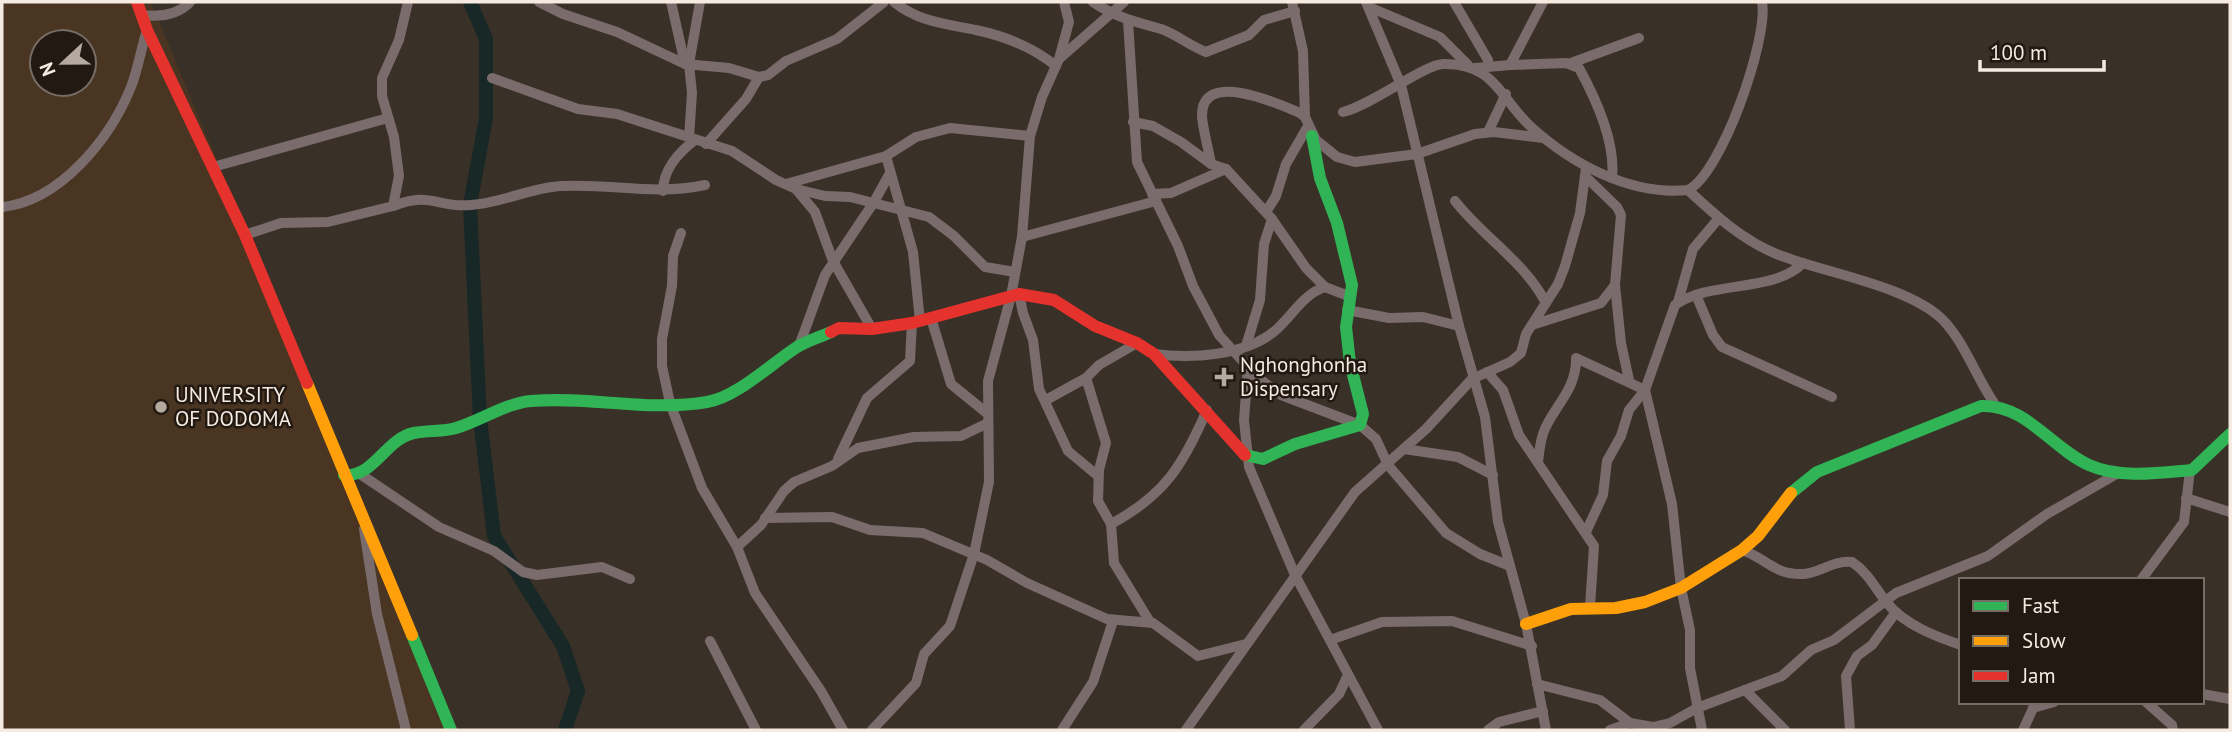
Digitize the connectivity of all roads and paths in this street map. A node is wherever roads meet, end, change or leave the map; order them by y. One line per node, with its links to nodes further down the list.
1 (137, 2): 18 (street)
2 (190, 2): 18 (street)
3 (408, 2): 33 (street)
4 (539, 2): 23 (street)
5 (671, 2): 23 (street)
6 (700, 2): 23 (street)
7 (884, 2): 28 (street)
8 (894, 2): 22 (street)
9 (1064, 2): 22 (street)
10 (1093, 2): 17 (street)
11 (1124, 2): 17 (street)
12 (1454, 2): 27 (street)
13 (1543, 2): 25 (street)
14 (1762, 2): 51 (street)
15 (1367, 4): 26 (street); 30 (street)
16 (1293, 6): 19 (street); 35 (street)
17 (1111, 14): 19 (street); 22 (street)
18 (142, 15): 20 (street)
19 (1128, 21): 34 (street)
20 (147, 30): 44 (street); 57 (street)
21 (1639, 37): 24 (street)
22 (1057, 62): 37 (street)
23 (687, 64): 28 (street); 38 (street)
24 (1569, 64): 25 (street); 48 (street)
25 (1510, 65): 27 (street)
26 (1472, 67): 27 (street); 30 (street); 31 (street)
27 (1488, 67)
28 (759, 77): 40 (street)
29 (492, 78): 38 (street)
30 (1401, 85): 32 (street); 41 (street)
31 (1506, 94): 36 (street); 39 (street)
32 (1343, 112)
33 (388, 118): 44 (street); 56 (street)
34 (1133, 122): 43 (street); 53 (street)
35 (1308, 126): 41 (street); 43 (street); 59 (street); 72 (street)
36 (1488, 132): 39 (street); 41 (street)
37 (1030, 136): 42 (street); 63 (street)
38 (692, 139): 40 (street); 52 (street)
39 (1545, 139): 46 (street)
40 (706, 144): 50 (street)
41 (1417, 155): 76 (street)
42 (886, 156): 47 (street); 50 (street)
43 (1211, 164): 45 (street)
44 (213, 167): 62 (street)
45 (1226, 169): 53 (street); 59 (street)
46 (1586, 172): 48 (street); 67 (street); 73 (street)
47 (890, 173): 55 (street); 58 (street)
48 (1612, 178): 51 (street)
49 (705, 185): 52 (street)
50 (791, 187): 55 (street); 64 (street)
51 (1688, 190): 60 (street)
52 (663, 191): 56 (street)
53 (1154, 197): 63 (street); 81 (street)
54 (1455, 201): 73 (street)
55 (874, 202): 58 (street); 64 (street)
56 (393, 206): 62 (street)
57 (2, 207)
58 (899, 208): 66 (street); 74 (street)
59 (1269, 216): 68 (street); 79 (street)
60 (1719, 218): 65 (street); 71 (street)
61 (681, 233): 92 (street)
62 (245, 234): 106 (street)
63 (1022, 237): 66 (street)
64 (833, 261): 77 (street); 80 (street)
65 (1803, 263): 70 (street); 93 (street)
66 (1015, 272): 69 (street)
67 (1615, 285): 75 (street); 88 (street)
68 (1325, 287): 72 (street); 79 (street)
69 (1015, 295): 74 (street); 78 (street); 91 (street); 95 (street)
70 (1696, 295): 71 (street); 90 (street)
71 (1678, 302): 89 (street)
72 (1349, 303): 76 (street); 96 (street)
73 (1546, 303): 75 (street)
74 (921, 321): 77 (street); 95 (street); 100 (street)
75 (1532, 325): 85 (street)
76 (1459, 326): 87 (street)
77 (872, 329): 80 (street)
78 (1137, 343): 82 (street); 86 (street)
79 (1247, 344): 81 (street); 83 (street)
80 (799, 346): 92 (street)
81 (1231, 350): 82 (street); 83 (street)
82 (1154, 354): 94 (street)
83 (1239, 359): 84 (street)
84 (1248, 367): 96 (street); 99 (street)
85 (1487, 372): 87 (street); 101 (street)
86 (1086, 379): 91 (street); 108 (street)
87 (1472, 379): 98 (street); 107 (street)
88 (1629, 380): 89 (street); 101 (street)
89 (1645, 390): 114 (street); 122 (street)
90 (1832, 397)
91 (1046, 400): 108 (street)
92 (670, 403): 105 (street); 115 (street)
93 (1994, 403): 104 (street); 116 (street)
94 (1207, 410): 99 (street); 113 (street)
95 (988, 419): 100 (street); 117 (street)
96 (1360, 425): 99 (street); 102 (street)
97 (2230, 434): 103 (street)
98 (1404, 449): 102 (street); 107 (street)
99 (1245, 456): 119 (street)
100 (838, 459): 111 (street)
101 (1538, 462): 114 (street)
102 (1388, 465): 118 (street); 119 (street)
103 (2190, 470): 104 (street); 109 (street)
104 (2120, 472): 123 (street)
105 (360, 474): 106 (street); 121 (street)
106 (344, 475): 112 (street)
107 (1493, 475): 118 (street)
108 (1098, 476): 113 (street)
109 (2186, 498): 110 (street); 120 (street)
110 (2230, 512)
111 (765, 518): 115 (street); 117 (street)
112 (362, 519): 144 (street); 145 (street)
113 (1111, 524): 127 (street)
114 (1586, 532): 124 (street)
115 (737, 547): 147 (street)
116 (1742, 550): 122 (street); 123 (street)
117 (974, 554): 126 (street); 148 (street)
118 (1510, 566): 128 (street)
119 (1295, 575): 129 (street); 131 (street)
120 (2142, 578)
121 (630, 579)
122 (1681, 588): 124 (street); 141 (street)
123 (1886, 601): 125 (street); 136 (street)
124 (1590, 607): 128 (street)
125 (1896, 612): 132 (street); 158 (street)
126 (1113, 621): 127 (street); 149 (street)
127 (1150, 622): 131 (street)
128 (1527, 624): 133 (street)
129 (1330, 640): 133 (street); 134 (street)
130 (710, 641): 146 (street)
131 (1247, 644): 150 (street)
132 (1959, 644)
133 (1532, 646): 135 (street)
134 (1348, 675): 151 (street); 152 (street)
135 (1537, 684): 142 (street); 143 (street)
136 (1745, 690): 141 (street); 157 (street)
137 (2204, 694): 138 (street)
138 (2230, 699)
139 (2148, 704): 160 (street)
140 (2034, 705): 159 (street)
141 (1697, 708): 143 (street); 156 (street)
142 (1544, 711): 153 (street); 154 (street)
143 (1630, 723): 155 (street)
144 (406, 730)
145 (451, 730)
146 (756, 730)
147 (843, 730)
148 (873, 730)
149 (1062, 730)
150 (1186, 730)
151 (1304, 730)
152 (1378, 730)
153 (1488, 730)
154 (1546, 730)
155 (1610, 730)
156 (1702, 730)
157 (1785, 730)
158 (1850, 730)
159 (2023, 730)
160 (2173, 730)

